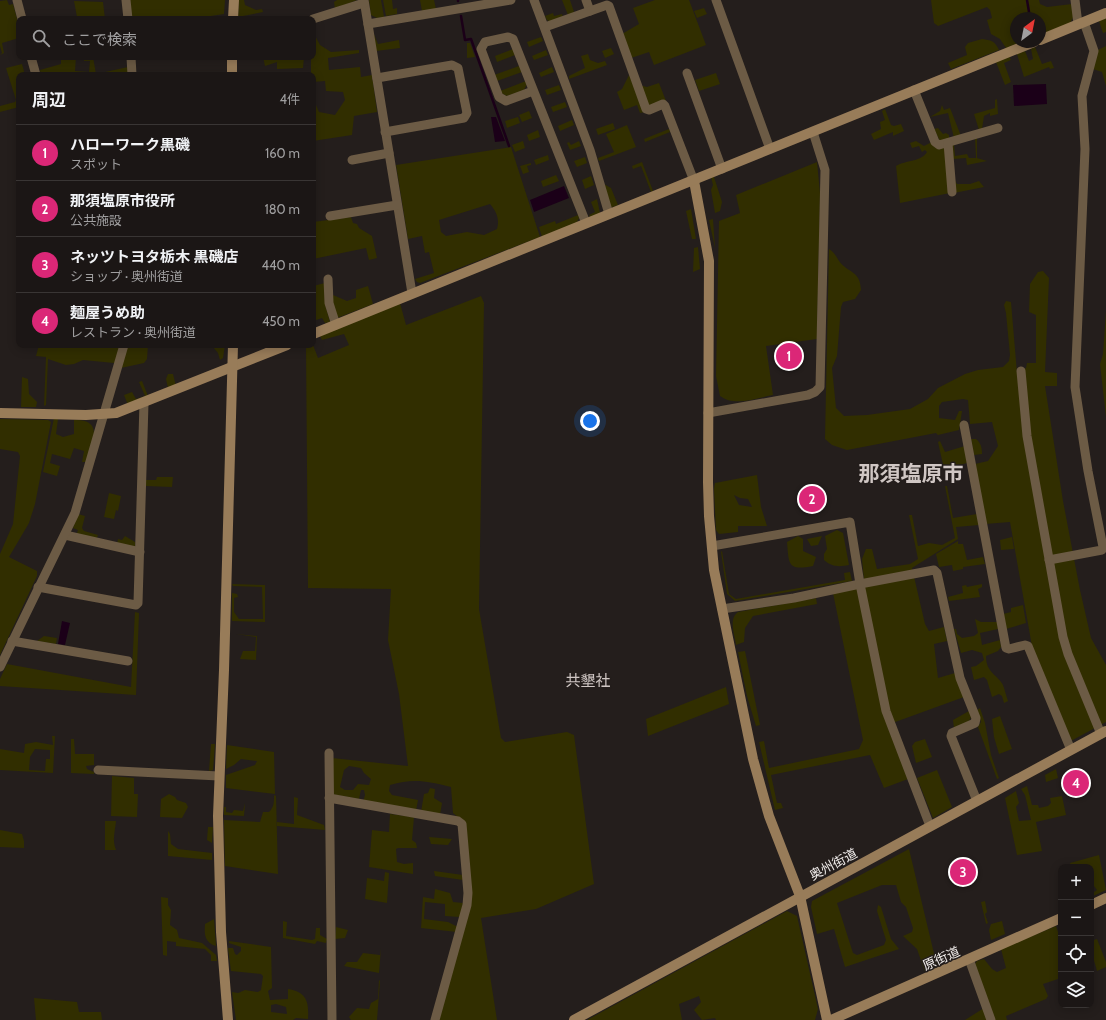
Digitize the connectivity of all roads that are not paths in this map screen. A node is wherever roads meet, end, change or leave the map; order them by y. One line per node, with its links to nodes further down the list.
1 (17, 0): 12 (street)
2 (126, 0): 13 (street)
3 (234, 0): 14 (street)
4 (511, 0): 17 (street)
5 (534, 0): 18 (street)
6 (586, 0): 10 (street)
7 (716, 0): 35 (street)
8 (1075, 0): 16 (street)
9 (364, 2): 15 (street); 17 (street)
10 (590, 11): 18 (street); 39 (street)
11 (1106, 13): 16 (street)
12 (21, 16)
13 (128, 16)
14 (233, 16)
15 (316, 18)
16 (1081, 23): 19 (street); 62 (street)
17 (368, 24): 28 (street)
18 (545, 27): 42 (street)
19 (1046, 38)
20 (1019, 48): 29 (street)
21 (32, 60): 24 (street)
22 (131, 60): 25 (street)
23 (232, 60): 26 (street)
24 (35, 72)
25 (132, 72)
26 (232, 72)
27 (687, 72): 38 (street)
28 (377, 78): 32 (street); 32 (street)
29 (914, 90): 33 (street); 34 (street)
30 (533, 91): 30 (street); 44 (street)
31 (998, 128): 34 (street)
32 (385, 132): 36 (street)
33 (813, 132): 35 (street); 56 (street)
34 (948, 143): 40 (street)
35 (770, 149): 38 (street)
36 (389, 153): 37 (street); 41 (street)
37 (352, 160)
38 (722, 169): 39 (street)
39 (694, 181): 42 (street); 56 (street)
40 (952, 192)
41 (397, 205): 43 (street); 46 (street)
42 (609, 214): 44 (street)
43 (330, 216)
44 (586, 223): 46 (street)
45 (328, 279): 47 (street)
46 (412, 294): 47 (street)
47 (336, 325): 48 (street)
48 (316, 333)
49 (123, 348): 57 (street)
50 (233, 348): 52 (street)
51 (281, 348): 52 (street)
52 (233, 368): 54 (street); 73 (street)
53 (1021, 371): 62 (street)
54 (144, 403): 57 (street); 61 (street)
55 (0, 412): 57 (street)
56 (708, 412): 60 (street)
57 (104, 415): 59 (street)
58 (964, 425): 70 (street)
59 (65, 535): 61 (street); 64 (street)
60 (712, 546): 63 (street); 65 (street)
61 (140, 552): 64 (street)
62 (1049, 560): 69 (street)
63 (860, 584): 65 (street); 75 (street); 76 (street)
64 (38, 587): 66 (street)
65 (722, 609): 77 (street)
66 (12, 641): 67 (street); 68 (street)
67 (128, 661)
68 (0, 667)
69 (1104, 732): 70 (street, 奥州街道)
70 (1071, 750): 75 (street, 奥州街道)
71 (329, 753): 74 (street)
72 (98, 770): 73 (street)
73 (219, 776): 82 (street)
74 (329, 798): 83 (street); 84 (street)
75 (977, 801): 76 (street, 奥州街道)
76 (930, 826): 77 (street, 奥州街道)
77 (800, 896): 85 (street, 奥州街道); 86 (street)
78 (1106, 898): 79 (street)
79 (1094, 904)
80 (1058, 919): 81 (street, 原街道)
81 (970, 959): 87 (street, 原街道); 88 (street)
82 (228, 1020)
83 (332, 1020)
84 (435, 1020)
85 (574, 1020)
86 (827, 1020)
87 (831, 1020)
88 (991, 1020)

